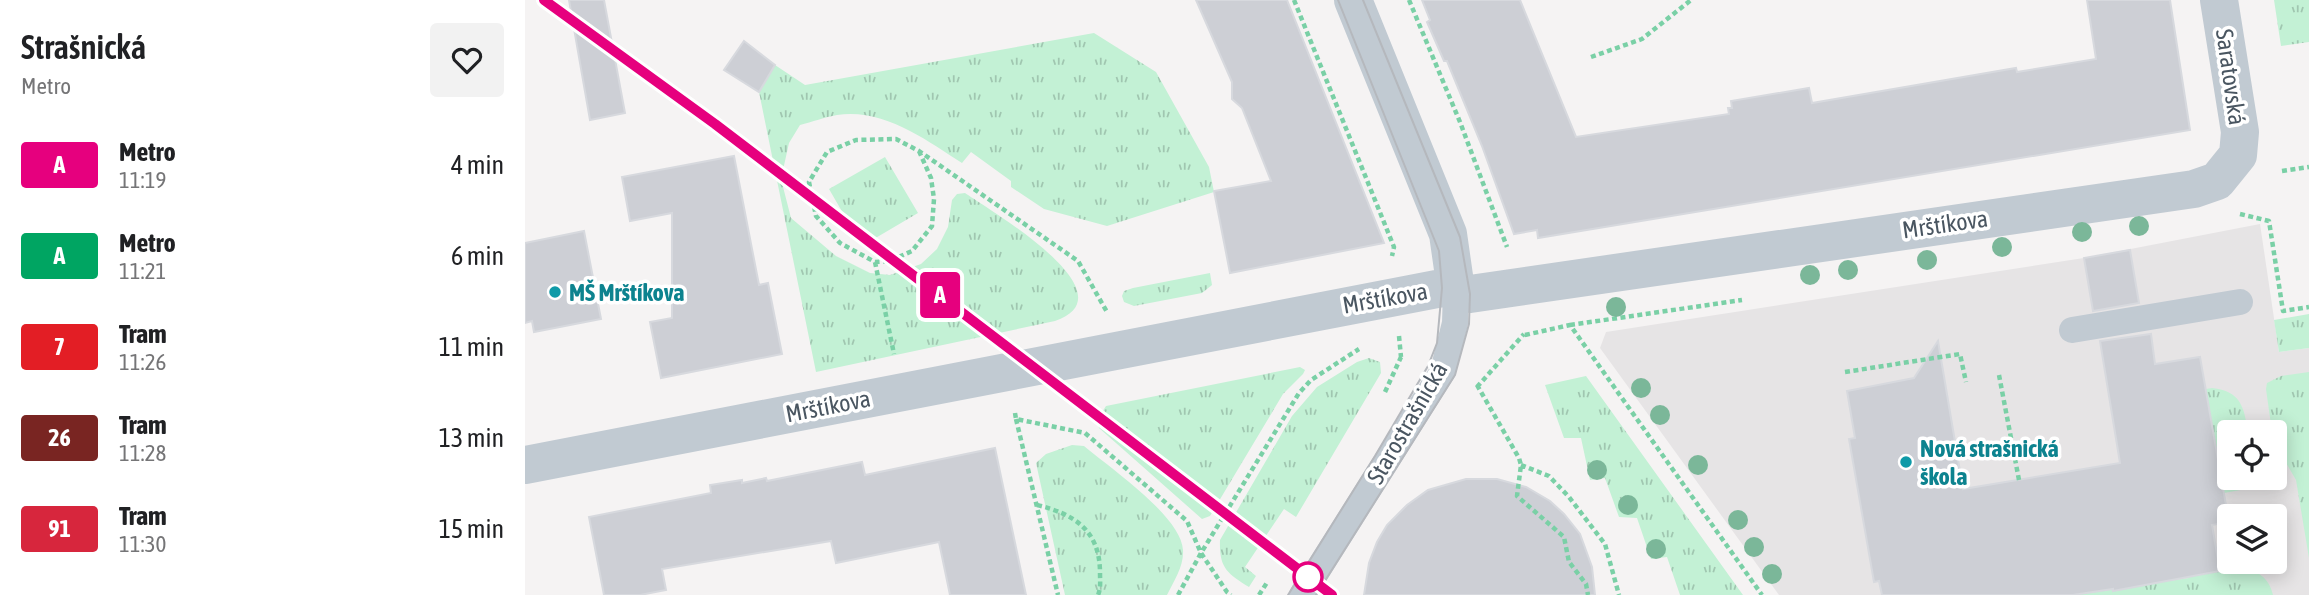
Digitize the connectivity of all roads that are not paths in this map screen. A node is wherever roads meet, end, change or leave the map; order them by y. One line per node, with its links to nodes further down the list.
1 (1353, 0): 4 (street, Starostrašnická)
2 (2219, 0): 3 (street, Saratovská)
3 (2238, 155): 4 (street, Mrštíkova)
4 (1456, 290): 7 (street, Mrštíkova); 8 (lane, Starostrašnická)
5 (2240, 302): 6 (lane)
6 (2072, 330)
7 (525, 465)
8 (1303, 595)

